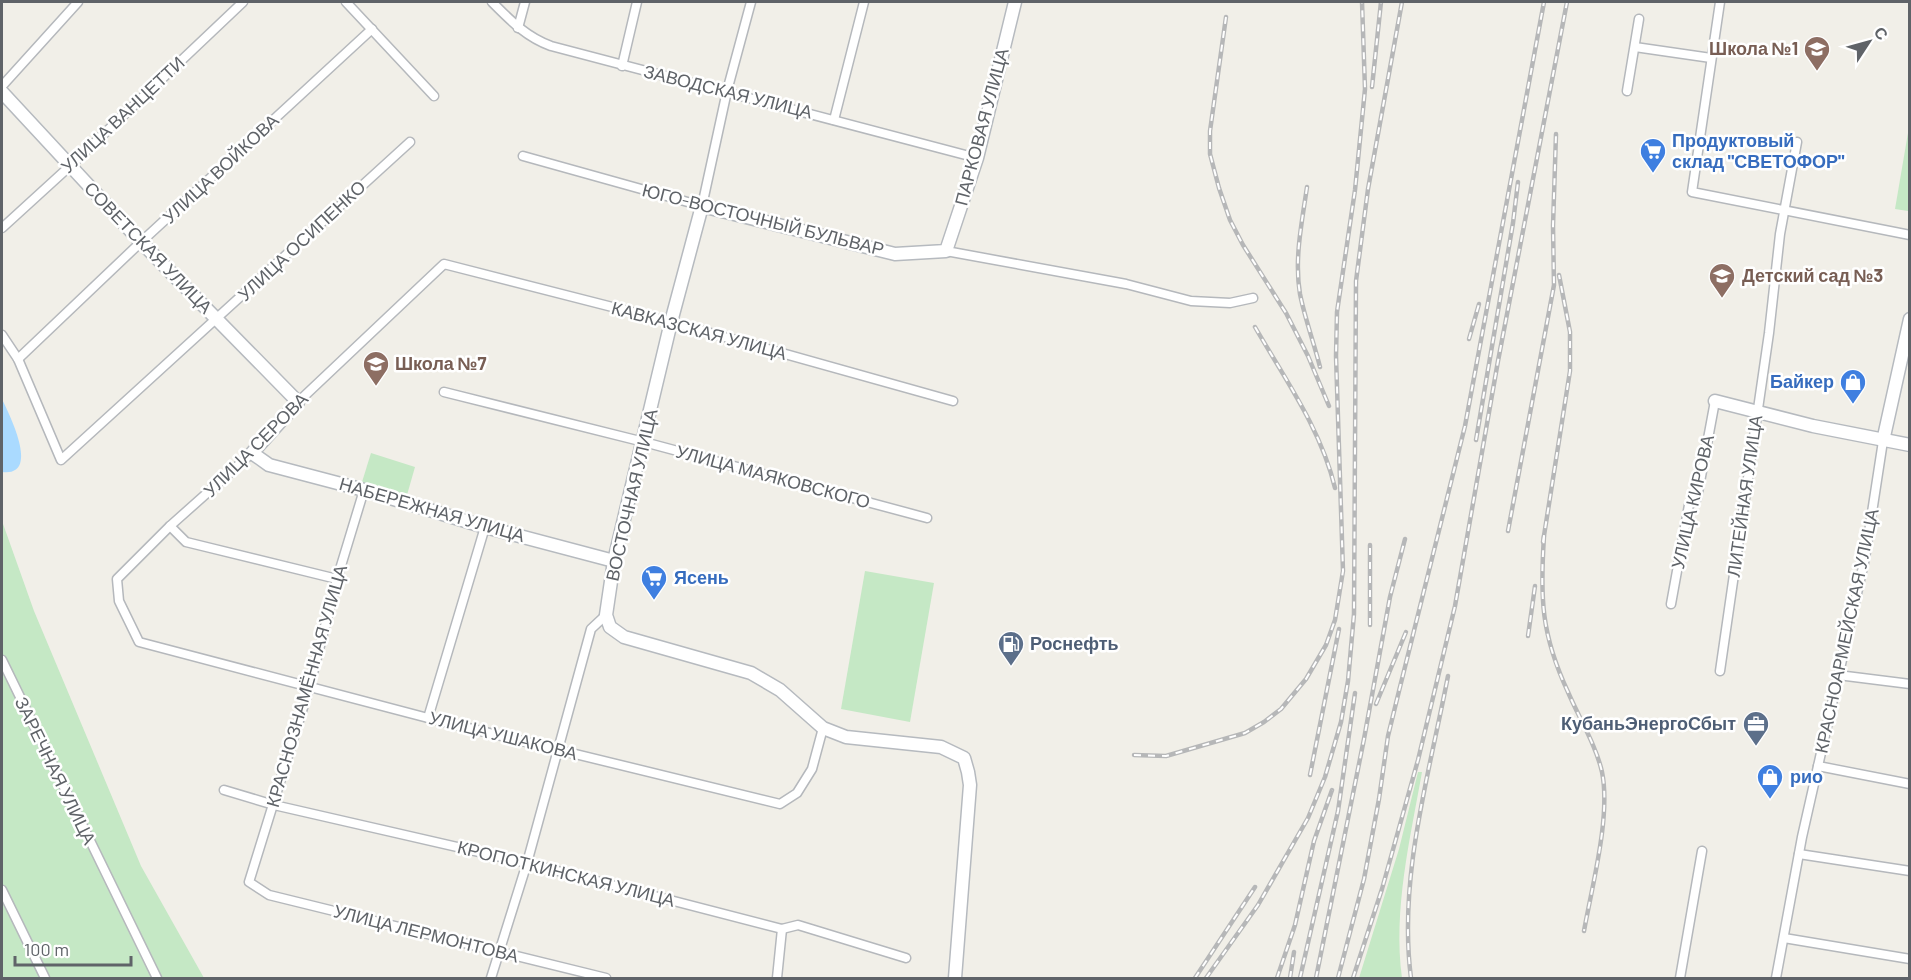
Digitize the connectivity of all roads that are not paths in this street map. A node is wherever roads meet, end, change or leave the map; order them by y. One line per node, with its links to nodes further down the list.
1 (78, 2): 17 (street)
2 (243, 2): 27 (street, УЛИЦА ВАНЦЕТТИ)
3 (346, 2): 13 (street)
4 (492, 2): 12 (street, ЗАВОДСКАЯ УЛИЦА)
5 (525, 2): 12 (street)
6 (638, 2): 16 (street)
7 (751, 2): 18 (street, ВОСТОЧНАЯ УЛИЦА)
8 (864, 2): 22 (street)
9 (1015, 2): 26 (main road, ПАРКОВАЯ УЛИЦА)
10 (1720, 2): 15 (street)
11 (1639, 19): 14 (street)
12 (518, 28): 16 (street, ЗАВОДСКАЯ УЛИЦА)
13 (372, 29): 21 (street); 32 (street, УЛИЦА ВОЙКОВА)
14 (1635, 47): 15 (street); 19 (street)
15 (1711, 58): 29 (street)
16 (622, 66): 18 (street, ЗАВОДСКАЯ УЛИЦА)
17 (2, 86)
18 (727, 91): 22 (street, ЗАВОДСКАЯ УЛИЦА); 28 (street, ВОСТОЧНАЯ УЛИЦА)
19 (1628, 91)
20 (2, 92): 27 (main road, СОВЕТСКАЯ УЛИЦА)
21 (434, 96)
22 (834, 120): 26 (street, ЗАВОДСКАЯ УЛИЦА)
23 (410, 142): 37 (street, УЛИЦА ОСИПЕНКО)
24 (1797, 142): 29 (street, ЛИТЕЙНАЯ УЛИЦА)
25 (523, 156): 28 (street, ЮГО-ВОСТОЧНЫЙ БУЛЬВАР)
26 (977, 158): 33 (main road, ПАРКОВАЯ УЛИЦА)
27 (70, 166): 30 (street, УЛИЦА ВАНЦЕТТИ); 32 (main road, СОВЕТСКАЯ УЛИЦА)
28 (702, 206): 33 (main road, ЮГО-ВОСТОЧНЫЙ БУЛЬВАР); 38 (main road, ВОСТОЧНАЯ УЛИЦА)
29 (1785, 208): 31 (street); 45 (street, ЛИТЕЙНАЯ УЛИЦА)
30 (2, 228)
31 (1910, 235)
32 (141, 242): 37 (main road, СОВЕТСКАЯ УЛИЦА); 40 (street, УЛИЦА ВОЙКОВА)
33 (946, 251): 35 (street, ЮГО-ВОСТОЧНЫЙ БУЛЬВАР)
34 (444, 264): 38 (street, КАВКАЗСКАЯ УЛИЦА); 44 (street, УЛИЦА СЕРОВА)
35 (1253, 298)
36 (1910, 319): 46 (main road, КРАСНОАРМЕЙСКАЯ УЛИЦА)
37 (217, 320): 40 (street, УЛИЦА ОСИПЕНКО); 44 (main road, СОВЕТСКАЯ УЛИЦА)
38 (671, 322): 42 (street, КАВКАЗСКАЯ УЛИЦА); 47 (main road, ВОСТОЧНАЯ УЛИЦА)
39 (2, 335): 40 (street)
40 (18, 358)
41 (444, 392): 47 (street, УЛИЦА МАЯКОВСКОГО)
42 (953, 401)
43 (1715, 401): 45 (main road); 56 (street, УЛИЦА КИРОВА)
44 (298, 402): 49 (main road, УЛИЦА СЕРОВА)
45 (1756, 412): 46 (main road); 60 (street, ЛИТЕЙНАЯ УЛИЦА)
46 (1883, 441): 48 (main road); 61 (street, КРАСНОАРМЕЙСКАЯ УЛИЦА)
47 (644, 442): 51 (street, УЛИЦА МАЯКОВСКОГО); 54 (main road, ВОСТОЧНАЯ УЛИЦА)
48 (1910, 445)
49 (252, 453): 50 (main road, НАБЕРЕЖНАЯ УЛИЦА); 52 (street, УЛИЦА СЕРОВА)
50 (364, 490): 53 (main road, НАБЕРЕЖНАЯ УЛИЦА); 55 (street, КРАСНОЗНАМЁННАЯ УЛИЦА)
51 (927, 518)
52 (171, 526): 55 (street); 58 (street, УЛИЦА СЕРОВА)
53 (485, 527): 54 (main road, НАБЕРЕЖНАЯ УЛИЦА); 64 (street)
54 (614, 561): 57 (main road, ВОСТОЧНАЯ УЛИЦА)
55 (336, 579): 63 (street, КРАСНОЗНАМЁННАЯ УЛИЦА)
56 (1671, 604)
57 (606, 615): 65 (main road); 66 (street, ВОСТОЧНАЯ УЛИЦА)
58 (139, 642): 63 (street, УЛИЦА УШАКОВА)
59 (2, 660): 83 (street, ЗАРЕЧНАЯ УЛИЦА)
60 (1720, 672)
61 (1838, 675): 62 (street); 67 (street, КРАСНОАРМЕЙСКАЯ УЛИЦА)
62 (1910, 684)
63 (310, 685): 64 (street, УЛИЦА УШАКОВА); 70 (street, КРАСНОЗНАМЁННАЯ УЛИЦА)
64 (428, 718): 66 (street, УЛИЦА УШАКОВА)
65 (823, 728): 66 (street, УЛИЦА УШАКОВА); 87 (main road)
66 (559, 750): 73 (street, ВОСТОЧНАЯ УЛИЦА)
67 (1818, 766): 68 (street); 72 (street, КРАСНОАРМЕЙСКАЯ УЛИЦА)
68 (1910, 784)
69 (224, 790): 70 (street, КРОПОТКИНСКАЯ УЛИЦА)
70 (274, 805): 73 (street, КРОПОТКИНСКАЯ УЛИЦА); 75 (street, КРАСНОЗНАМЁННАЯ УЛИЦА)
71 (1702, 851): 88 (street)
72 (1799, 854): 74 (street); 78 (street, КРАСНОАРМЕЙСКАЯ УЛИЦА)
73 (527, 863): 77 (street, КРОПОТКИНСКАЯ УЛИЦА); 79 (street, ВОСТОЧНАЯ УЛИЦА)
74 (1910, 871)
75 (249, 882): 79 (street, УЛИЦА ЛЕРМОНТОВА)
76 (2, 890): 82 (street)
77 (782, 929): 80 (street, КРОПОТКИНСКАЯ УЛИЦА); 86 (street)
78 (1784, 938): 81 (street); 89 (street, КРАСНОАРМЕЙСКАЯ УЛИЦА)
79 (500, 953): 84 (street, ВОСТОЧНАЯ УЛИЦА); 85 (street, УЛИЦА ЛЕРМОНТОВА)
80 (906, 958)
81 (1910, 959)
82 (45, 978)
83 (157, 978)
84 (491, 978)
85 (606, 978)
86 (777, 978)
87 (956, 978)
88 (1680, 978)
89 (1776, 978)

